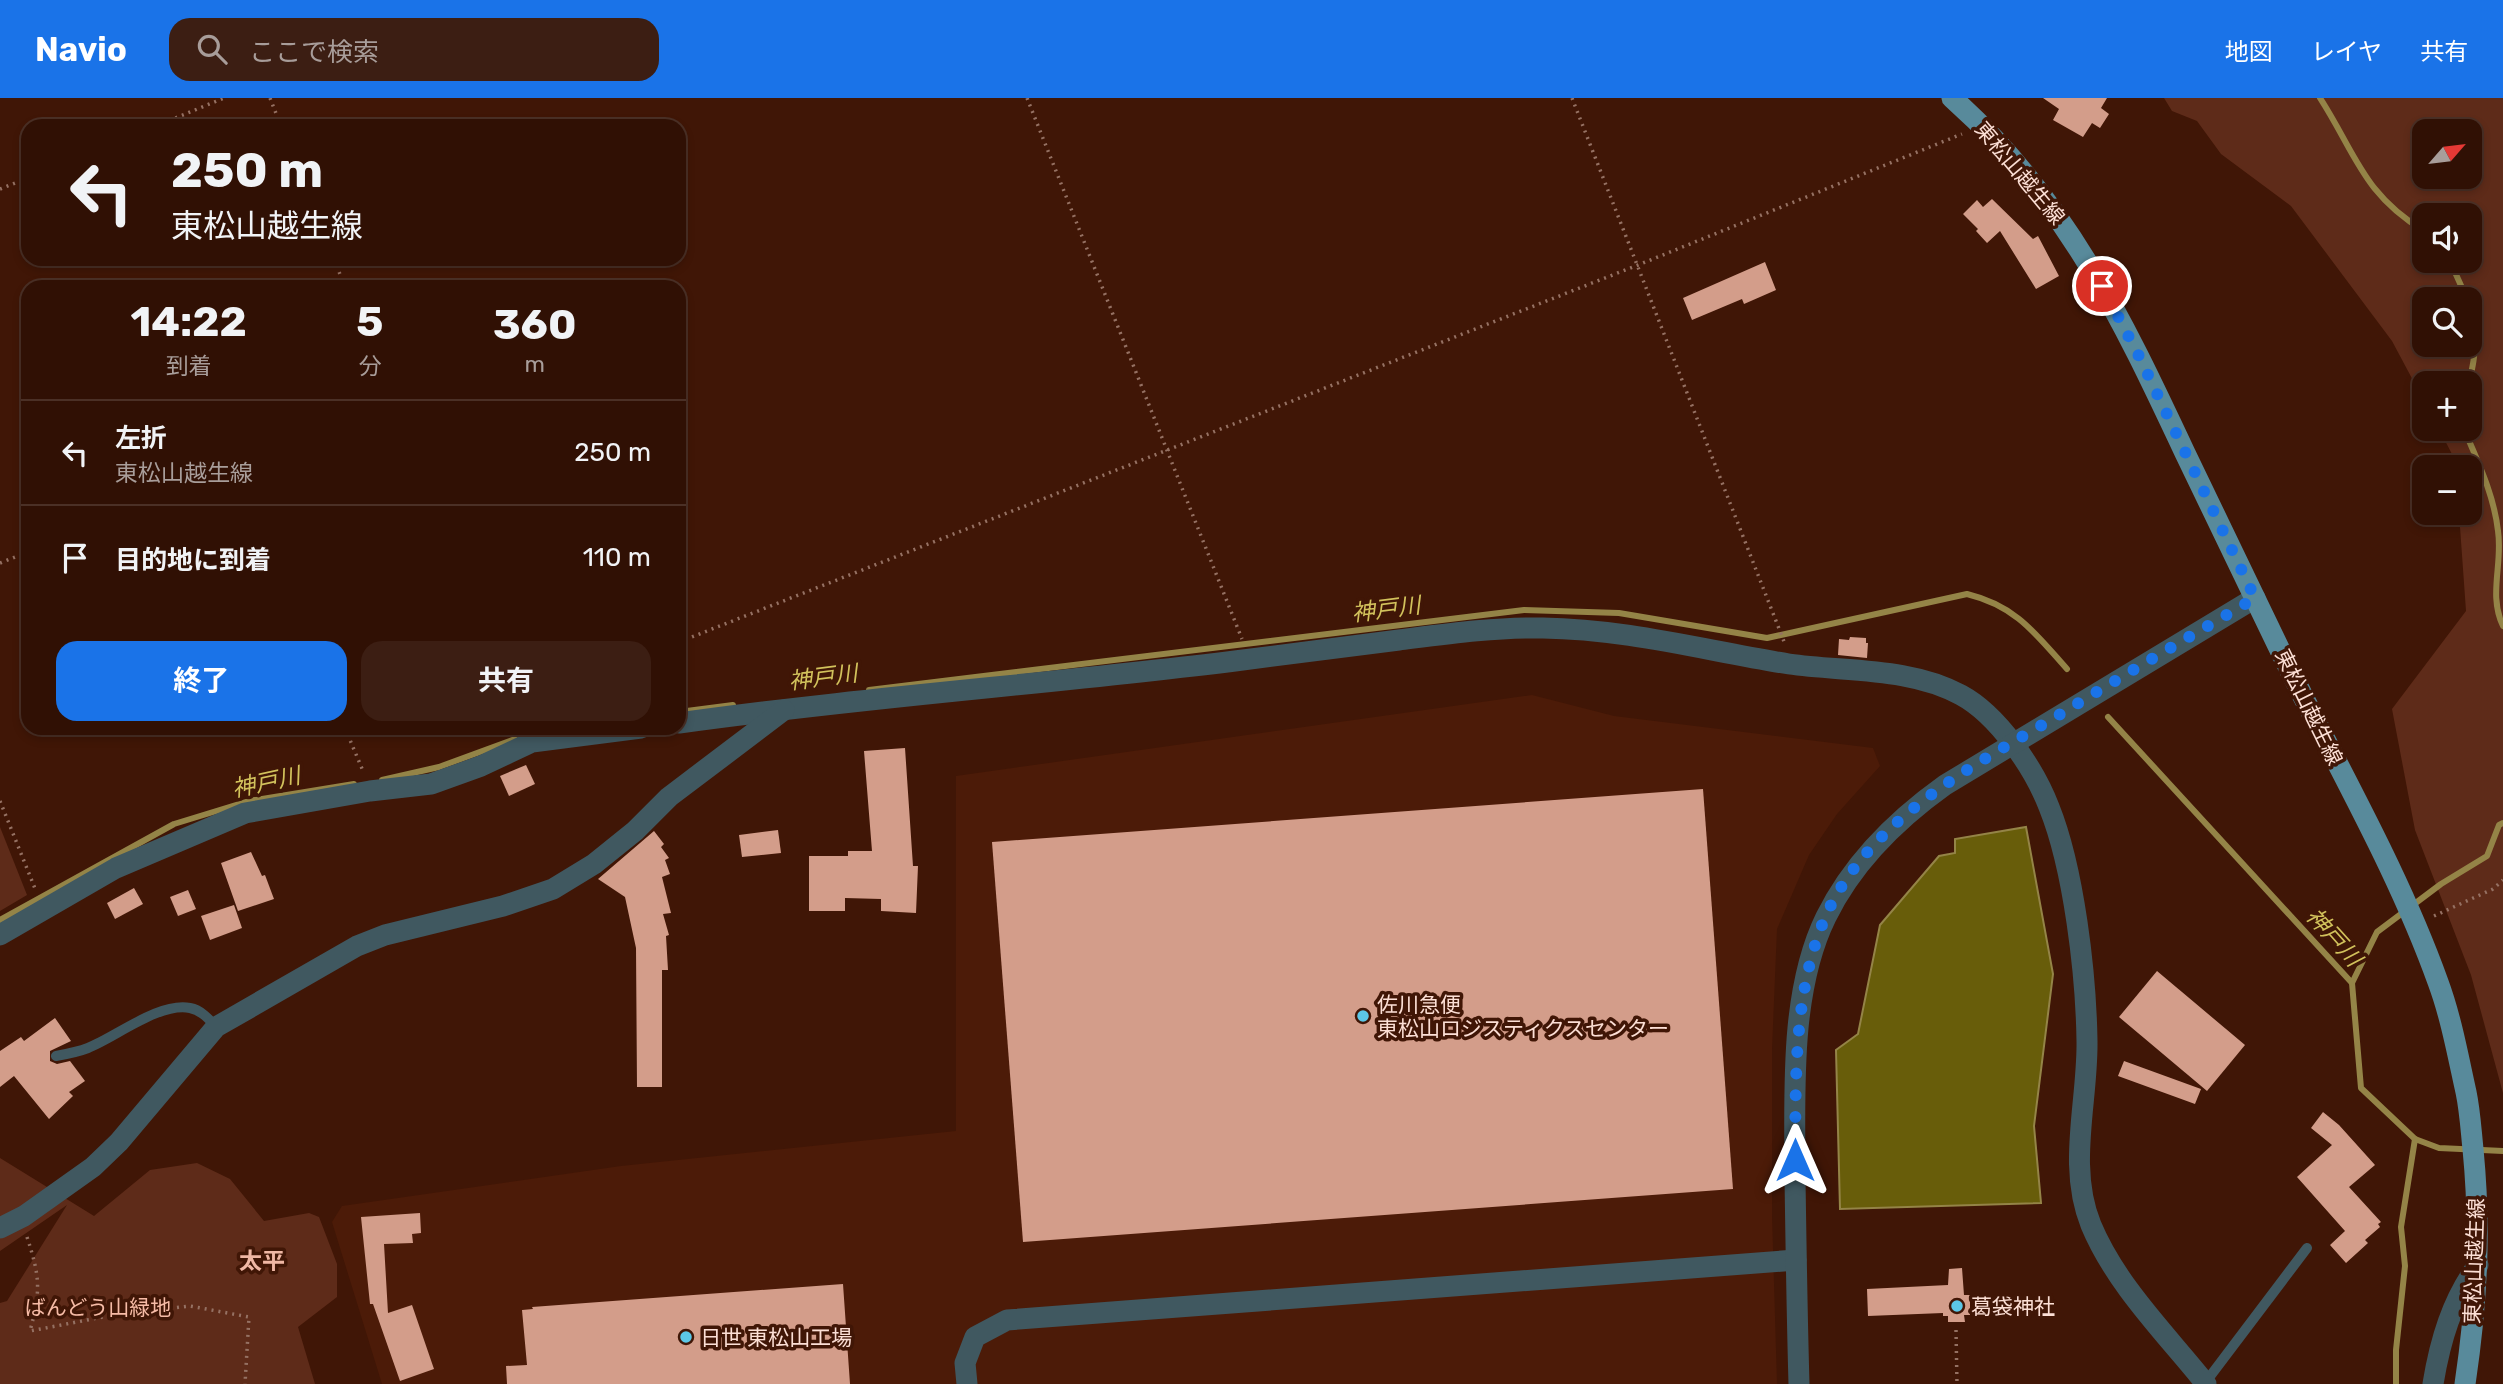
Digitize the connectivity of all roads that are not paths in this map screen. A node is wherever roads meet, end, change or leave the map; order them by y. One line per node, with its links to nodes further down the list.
1 (1952, 98): 2 (main road, 東松山越生線)
2 (2255, 598): 6 (street); 13 (main road, 東松山越生線)
3 (784, 710): 4 (street); 6 (street); 8 (street)
4 (686, 722)
5 (586, 735): 7 (street)
6 (2012, 743): 12 (street); 14 (street)
7 (0, 935)
8 (216, 1027): 9 (lane); 10 (street)
9 (56, 1056)
10 (0, 1228)
11 (2307, 1248): 14 (lane)
12 (1796, 1260): 15 (street); 16 (street)
13 (2478, 1265): 17 (street); 18 (main road, 東松山越生線)
14 (2205, 1383)
15 (967, 1384)
16 (1799, 1384)
17 (2433, 1384)
18 (2465, 1384)

